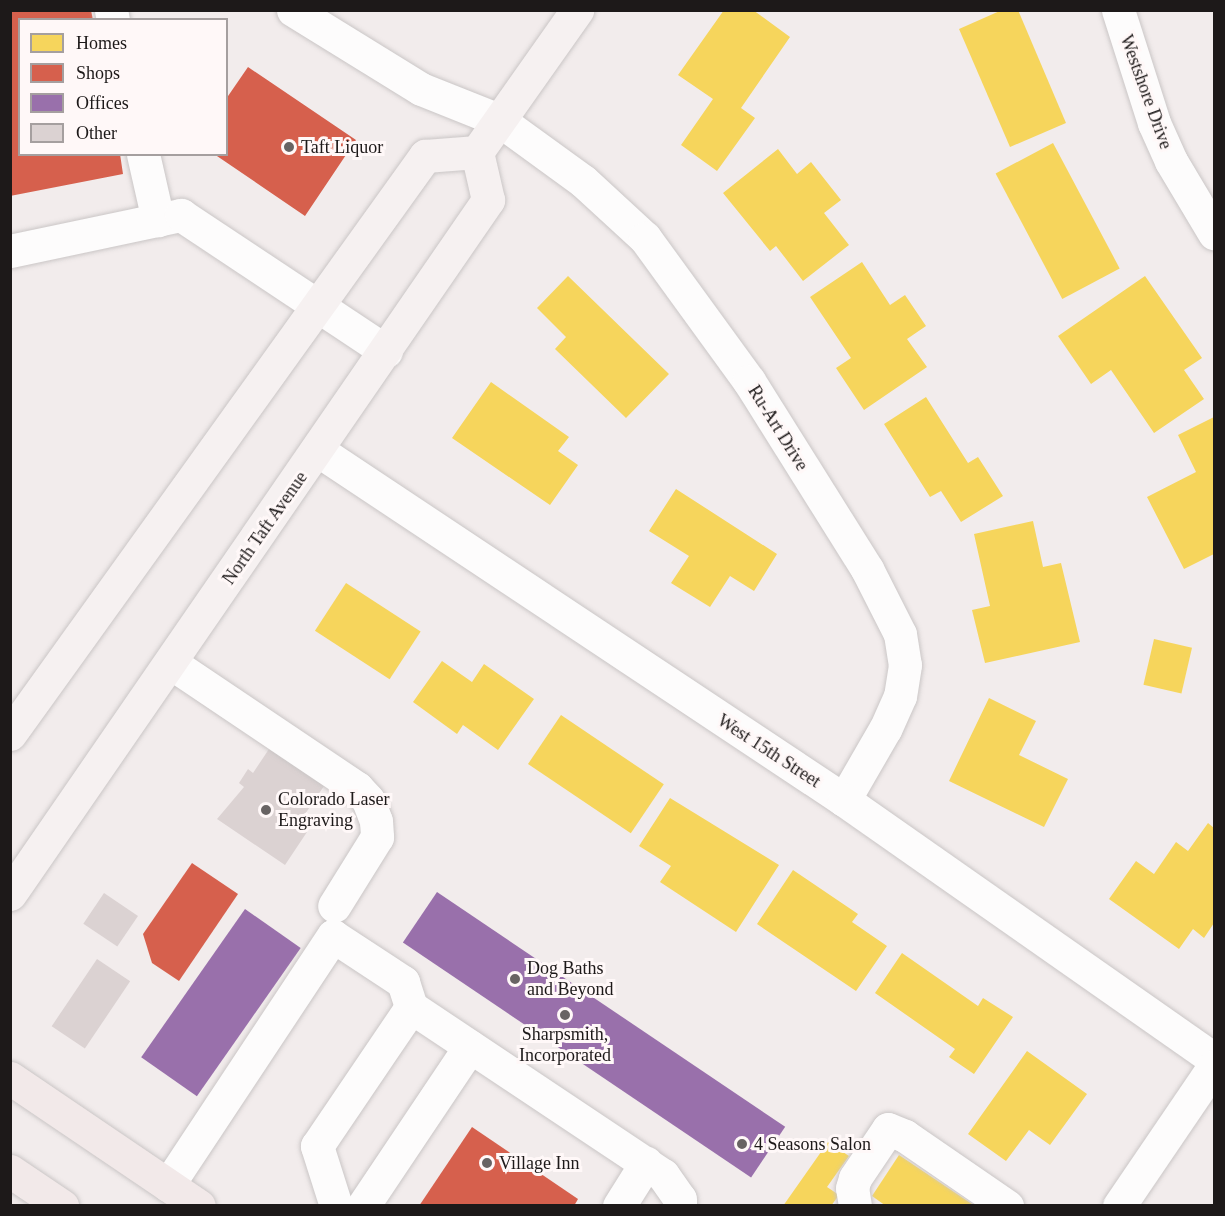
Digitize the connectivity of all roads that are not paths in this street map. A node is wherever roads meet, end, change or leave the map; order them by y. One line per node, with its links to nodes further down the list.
1 (293, 10): 4 (street, Ru-Art Drive)
2 (577, 10): 4 (main road)
3 (1118, 10): 8 (street, Westshore Drive)
4 (498, 120): 5 (main road); 15 (street, Ru-Art Drive)
5 (477, 152): 10 (main road); 11 (main road, North Taft Avenue)
6 (143, 156): 7 (street)
7 (158, 220): 9 (street); 10 (street)
8 (1215, 233)
9 (10, 251)
10 (318, 304): 11 (street); 14 (main road)
11 (386, 351): 12 (main road, North Taft Avenue)
12 (319, 451): 13 (main road, North Taft Avenue); 15 (street, West 15th Street)
13 (171, 663): 16 (main road, North Taft Avenue); 17 (street)
14 (10, 734)
15 (844, 800): 20 (street, West 15th Street)
16 (10, 894)
17 (334, 906)
18 (411, 1007): 19 (street); 25 (street); 28 (street)
19 (470, 1046): 23 (street); 29 (street)
20 (1215, 1059)
21 (1215, 1066): 34 (street)
22 (10, 1078): 25 (highway)
23 (646, 1163): 30 (street); 31 (street)
24 (10, 1171): 26 (highway)
25 (168, 1185): 27 (highway)
26 (62, 1206)
27 (199, 1206)
28 (336, 1206)
29 (363, 1206)
30 (618, 1206)
31 (680, 1206)
32 (855, 1206): 33 (street)
33 (1007, 1206)
34 (1119, 1206)

